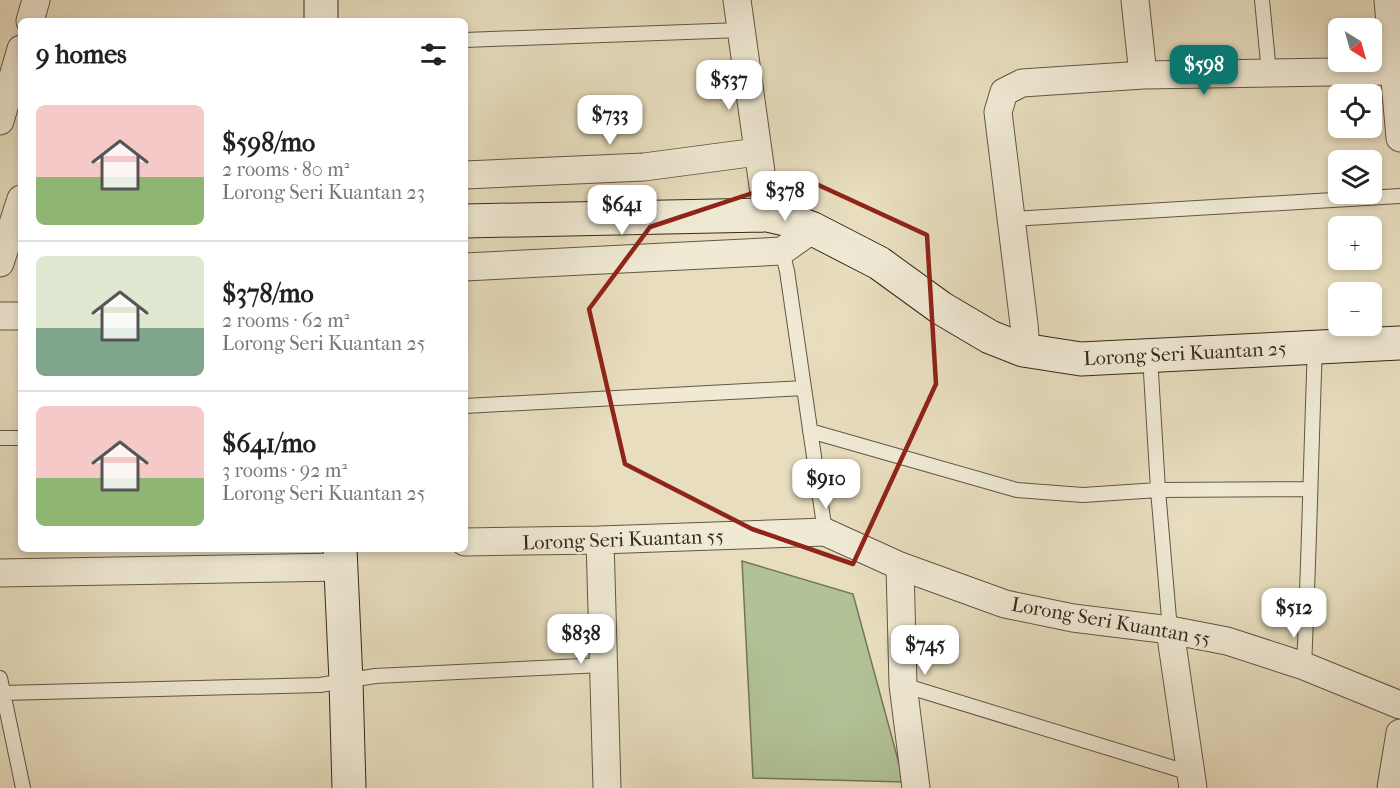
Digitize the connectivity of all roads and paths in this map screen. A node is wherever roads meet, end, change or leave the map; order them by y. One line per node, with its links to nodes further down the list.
1 (36, 0): 7 (street)
2 (321, 0): 8 (street)
3 (737, 0): 9 (street)
4 (1135, 0): 14 (street)
5 (1262, 0): 13 (lane)
6 (1388, 0): 12 (street)
7 (31, 18)
8 (321, 18)
9 (741, 30): 10 (lane); 17 (street)
10 (468, 40)
11 (18, 59): 15 (street)
12 (1397, 70): 13 (street); 16 (street)
13 (1269, 73): 14 (street)
14 (1143, 75): 22 (street)
15 (0, 121)
16 (1400, 138)
17 (758, 152): 18 (street); 21 (street)
18 (468, 175)
19 (1400, 196): 22 (lane)
20 (18, 208): 26 (street)
21 (767, 215): 23 (street, Lorong Seri Kuantan 25); 24 (street, Lorong Seri Kuantan 25)
22 (1011, 219): 32 (street)
23 (468, 221)
24 (813, 230): 25 (street); 32 (street, Lorong Seri Kuantan 25)
25 (782, 251): 27 (street); 34 (lane)
26 (0, 263)
27 (468, 267)
28 (0, 316): 29 (street)
29 (18, 316)
30 (1400, 343): 31 (street, Lorong Seri Kuantan 25)
31 (1315, 346): 33 (street, Lorong Seri Kuantan 25); 40 (lane)
32 (1023, 350): 33 (street, Lorong Seri Kuantan 25)
33 (1150, 356): 39 (lane)
34 (804, 388): 35 (lane); 36 (lane)
35 (468, 406)
36 (810, 431): 39 (lane); 41 (lane)
37 (0, 438): 38 (lane)
38 (18, 438)
39 (1158, 489): 40 (lane); 47 (lane)
40 (1310, 489): 49 (lane)
41 (825, 532): 42 (street, Lorong Seri Kuantan 55); 45 (street, Lorong Seri Kuantan 55)
42 (600, 540): 43 (street, Lorong Seri Kuantan 55); 48 (street)
43 (468, 542)
44 (341, 558): 46 (street); 51 (street)
45 (900, 566): 47 (street, Lorong Seri Kuantan 55); 52 (street)
46 (0, 573)
47 (1170, 630): 49 (street, Lorong Seri Kuantan 55); 56 (street)
48 (603, 665): 51 (lane); 59 (street)
49 (1304, 666): 54 (street, Lorong Seri Kuantan 55)
50 (0, 678): 53 (lane)
51 (346, 681): 53 (lane); 58 (street)
52 (903, 685): 56 (lane); 60 (street)
53 (3, 693): 57 (lane)
54 (1400, 705)
55 (1400, 734): 61 (street)
56 (1192, 780)
57 (23, 788)
58 (349, 788)
59 (608, 788)
60 (916, 788)
61 (1391, 788)

